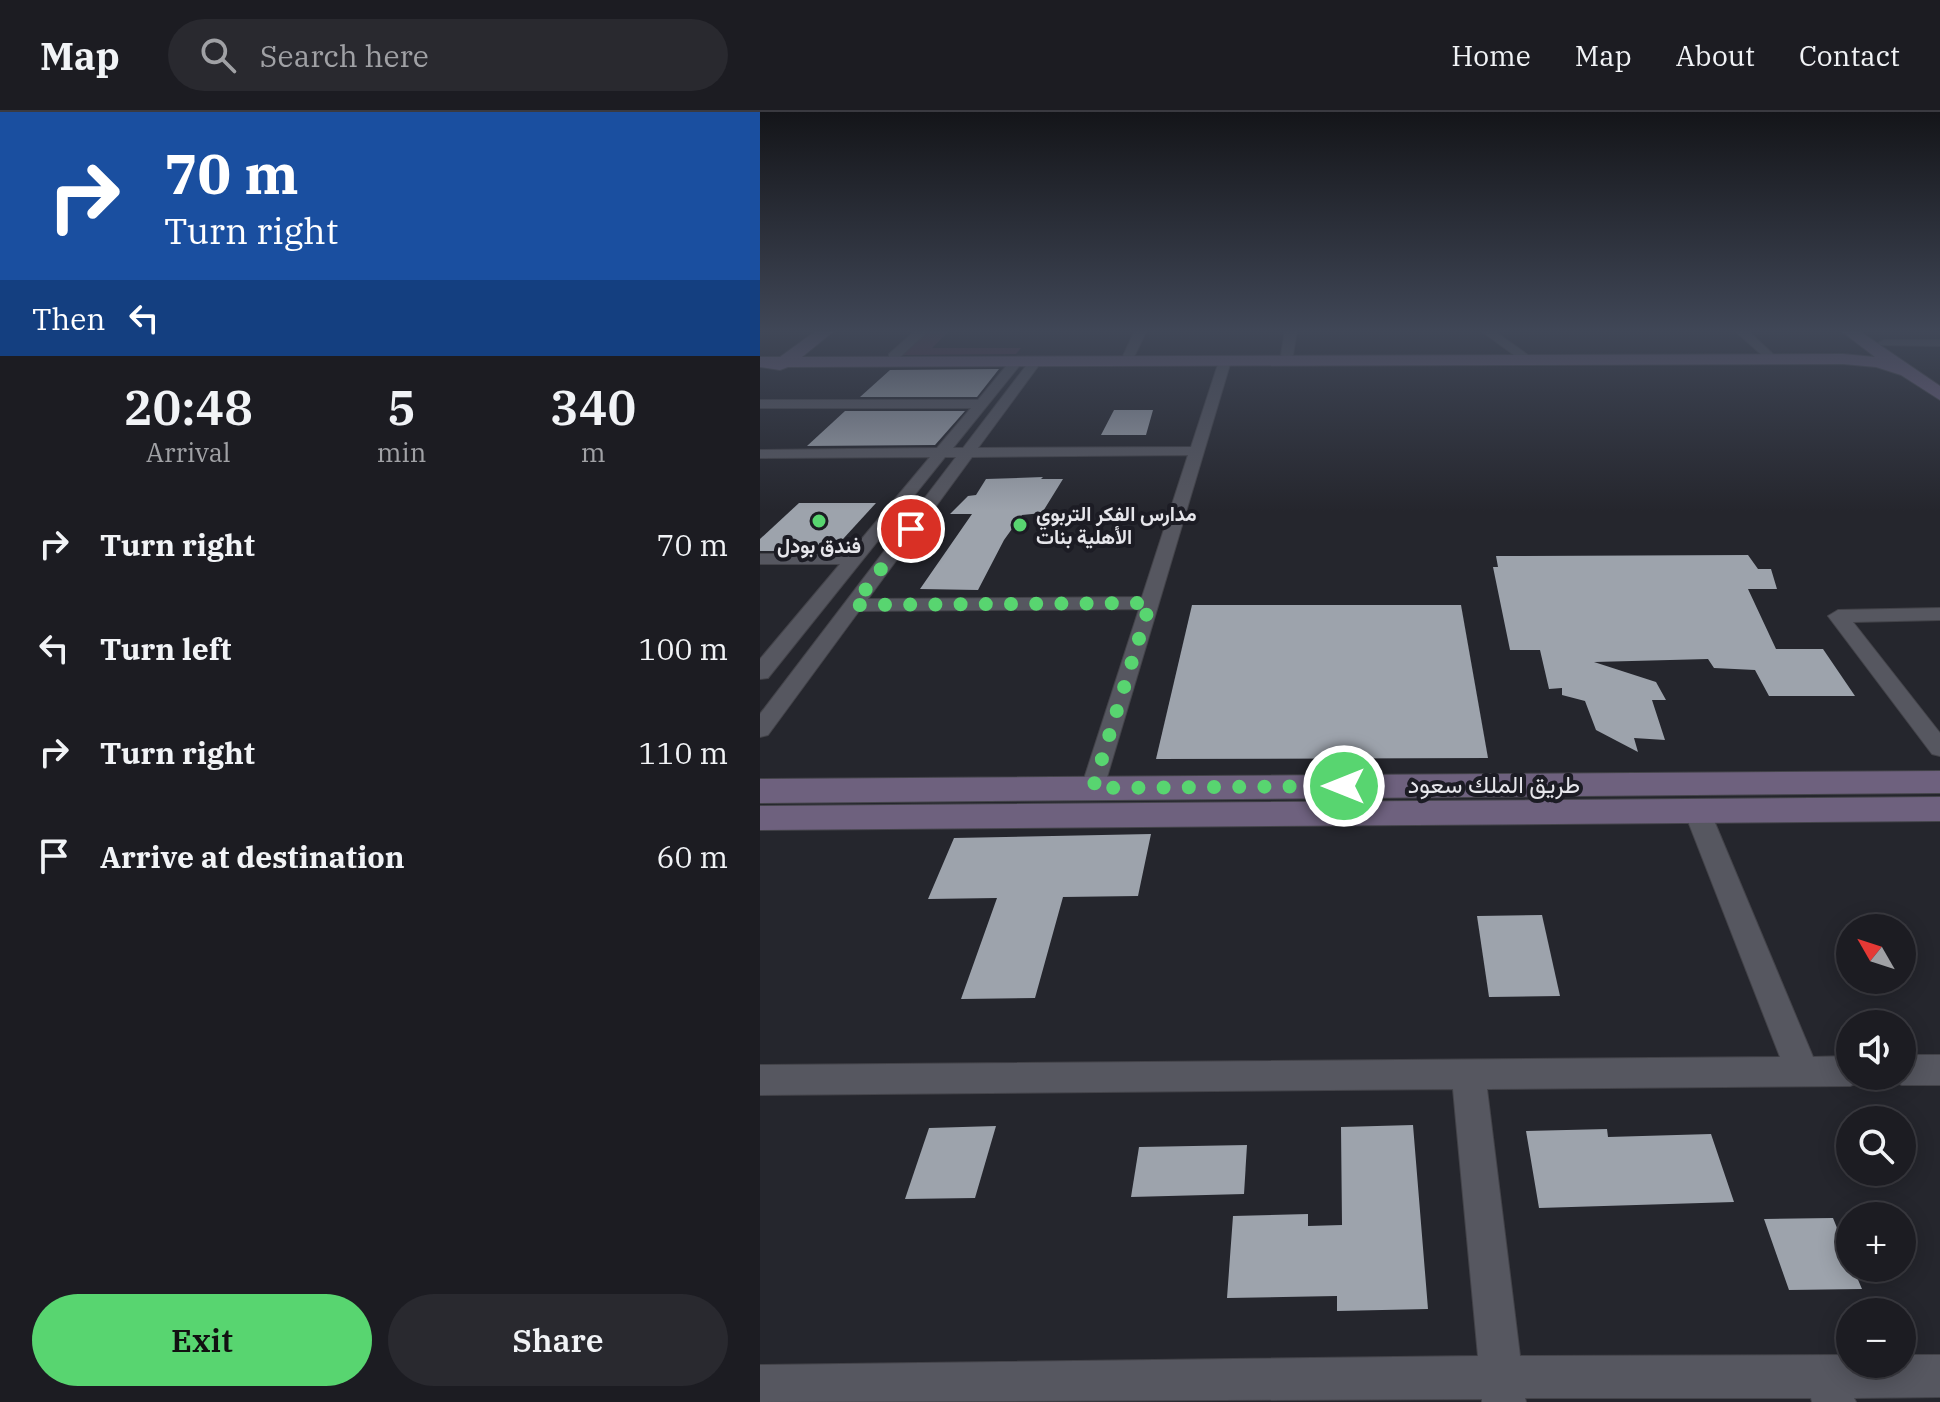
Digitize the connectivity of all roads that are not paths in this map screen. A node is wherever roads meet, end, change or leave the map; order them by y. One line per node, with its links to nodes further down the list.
1 (992, 390): 5 (street)
2 (1015, 390): 8 (street)
3 (1216, 390): 6 (street)
4 (760, 404): 5 (street)
5 (981, 404): 7 (street)
6 (1197, 451): 8 (street); 12 (street)
7 (941, 453): 8 (street); 9 (street); 11 (street)
8 (969, 453): 13 (street)
9 (760, 454)
10 (760, 559): 11 (street)
11 (854, 559): 15 (street)
12 (1150, 603): 13 (street); 19 (street)
13 (854, 605): 16 (street)
14 (1940, 614): 17 (street)
15 (760, 673)
16 (760, 730)
17 (1940, 749)
18 (1940, 782): 19 (street, طريق الملك سعود)
19 (1093, 788): 20 (street, طريق الملك سعود)
20 (760, 791)
21 (1940, 809): 22 (street, طريق الملك سعود)
22 (1697, 811): 23 (street, طريق الملك سعود); 26 (street)
23 (760, 818)
24 (1916, 1070): 25 (street)
25 (1940, 1070)
26 (1802, 1071): 27 (street); 28 (street)
27 (1836, 1071)
28 (1468, 1074): 29 (street); 32 (street)
29 (760, 1080)
30 (1940, 1376): 33 (street)
31 (760, 1387): 32 (street)
32 (1503, 1389): 33 (street)
33 (1830, 1389)

